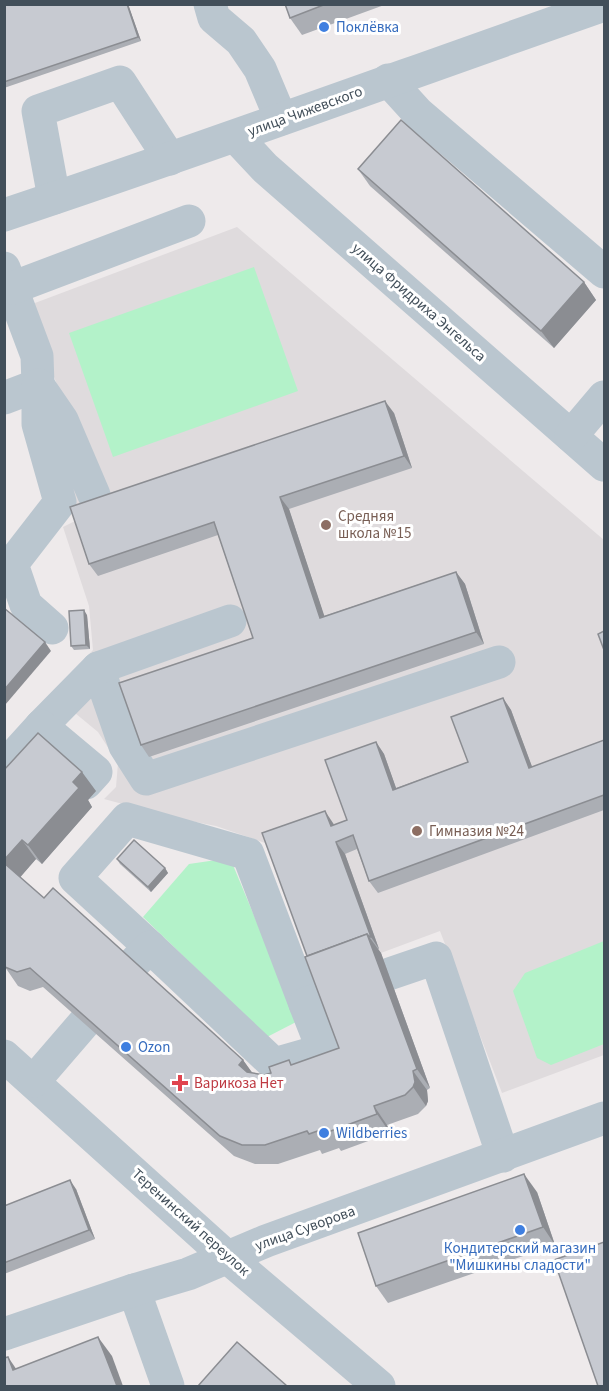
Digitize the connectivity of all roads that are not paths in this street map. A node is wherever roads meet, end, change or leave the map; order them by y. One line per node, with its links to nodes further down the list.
1 (210, 4): 4 (street)
2 (604, 5): 3 (street, улица Чижевского)
3 (388, 80): 4 (street, улица Чижевского); 10 (street)
4 (281, 119): 5 (street, улица Чижевского)
5 (236, 137): 6 (street, улица Чижевского); 15 (street, улица Фридриха Энгельса)
6 (170, 159): 7 (street, улица Чижевского); 7 (street)
7 (54, 198): 8 (street, улица Чижевского)
8 (4, 215)
9 (189, 221): 11 (street)
10 (604, 272)
11 (8, 278): 12 (street)
12 (38, 385): 14 (street); 17 (street); 19 (street)
13 (604, 397): 15 (street)
14 (4, 398)
15 (571, 436): 16 (street, улица Фридриха Энгельса)
16 (604, 465)
17 (94, 495)
18 (230, 621): 21 (street)
19 (52, 628)
20 (499, 662): 21 (street)
21 (98, 668): 22 (street)
22 (41, 726): 23 (street); 24 (street)
23 (6, 763)
24 (86, 783)
25 (389, 974): 31 (street)
26 (316, 1000): 26 (street)
27 (84, 1023): 29 (street)
28 (4, 1056): 29 (street, Теренинский переулок)
29 (34, 1081): 32 (street, Теренинский переулок)
30 (604, 1118): 31 (street, улица Суворова)
31 (503, 1156): 32 (street, улица Суворова)
32 (227, 1257): 33 (street, улица Суворова); 36 (street, Теренинский переулок)
33 (134, 1290): 34 (street, улица Суворова); 35 (street)
34 (4, 1334)
35 (168, 1386)
36 (379, 1386)

